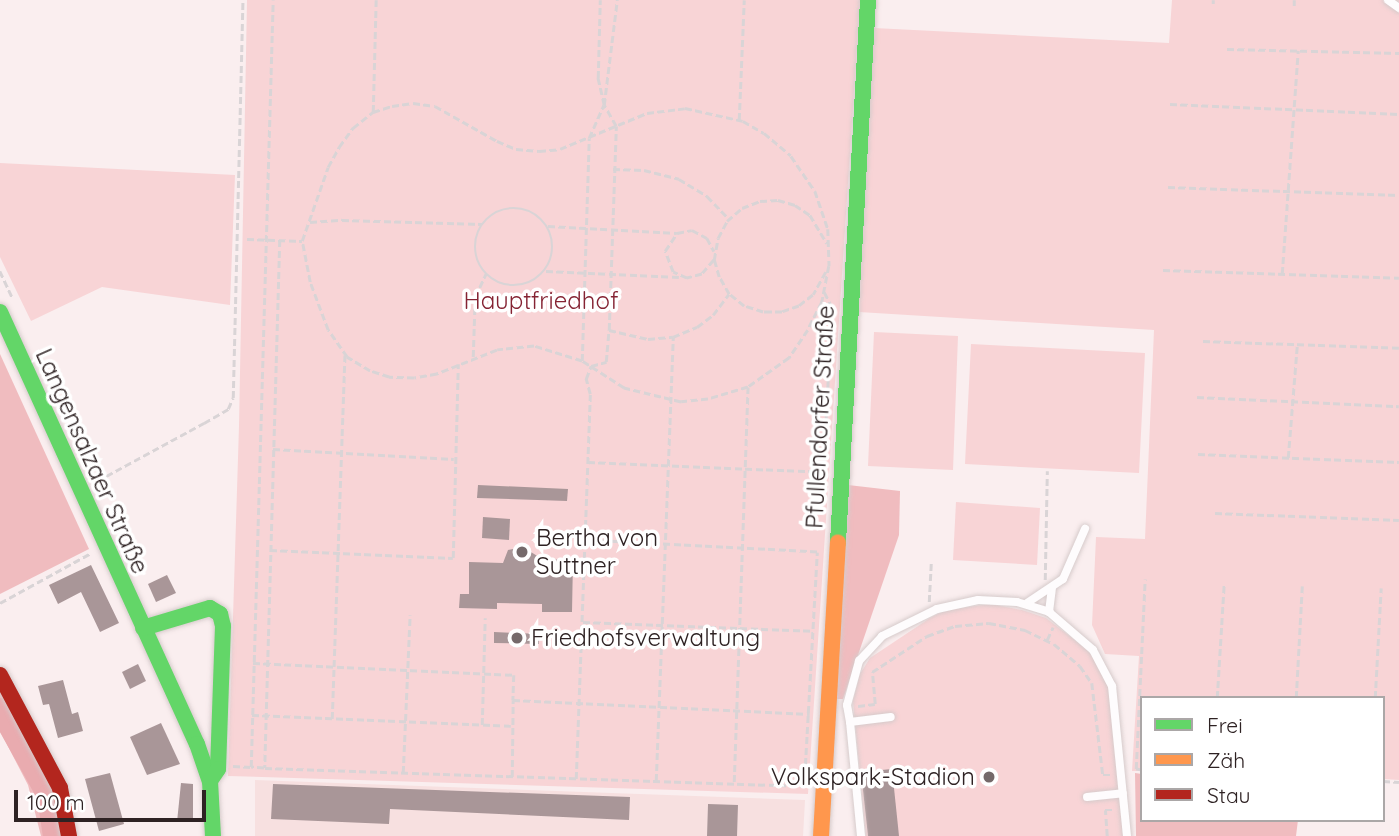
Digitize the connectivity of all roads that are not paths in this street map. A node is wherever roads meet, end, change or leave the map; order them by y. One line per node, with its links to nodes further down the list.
1 (868, 0): 18 (street, Pfullendorfer Straße)
2 (1388, 0): 3 (lane)
3 (1399, 8)
4 (0, 312): 9 (street, Langensalzaer Straße)
5 (1085, 529): 6 (lane)
6 (1048, 591): 7 (lane); 8 (lane)
7 (1027, 603): 8 (lane); 12 (lane)
8 (1049, 612): 14 (lane)
9 (143, 628): 13 (street, Langensalzaer Straße); 13 (street, Langensalzaer Straße)
10 (0, 675): 16 (street)
11 (891, 717): 12 (lane)
12 (850, 722): 19 (lane)
13 (210, 781): 17 (street, Langensalzaer Straße)
14 (1123, 793): 15 (lane); 20 (lane)
15 (1087, 797)
16 (69, 836)
17 (213, 836)
18 (821, 836)
19 (861, 836)
20 (1127, 836)

